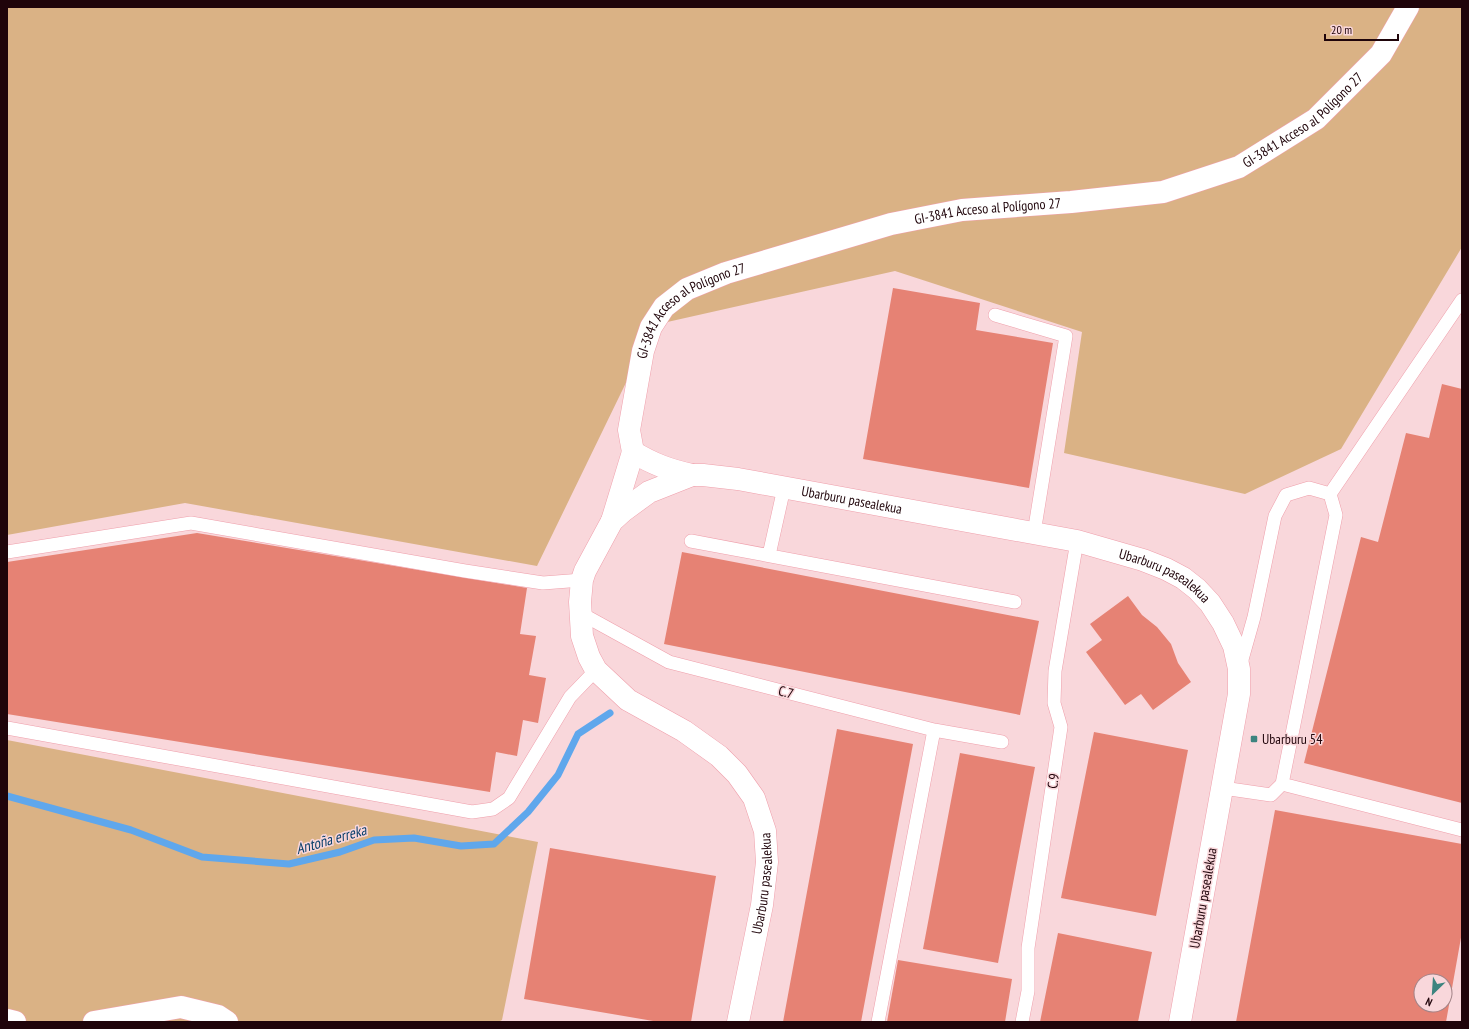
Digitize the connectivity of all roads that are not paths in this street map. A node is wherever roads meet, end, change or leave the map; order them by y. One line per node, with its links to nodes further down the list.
1 (1408, 7): 4 (street, GI-3841 Acceso al Polígono 27)
2 (1462, 300): 7 (lane)
3 (995, 315): 9 (lane)
4 (633, 452): 5 (street, Ubarburu pasealekua); 8 (street, Ubarburu pasealekua)
5 (692, 475): 6 (street, Ubarburu pasealekua); 8 (street, Ubarburu pasealekua)
6 (784, 488): 9 (street, Ubarburu pasealekua); 13 (lane)
7 (1330, 494): 17 (lane); 22 (lane)
8 (612, 521): 14 (street, Ubarburu pasealekua)
9 (1034, 533): 11 (street, Ubarburu pasealekua)
10 (692, 541): 13 (lane)
11 (1077, 541): 17 (street, Ubarburu pasealekua); 31 (lane, C.9)
12 (7, 552): 14 (lane)
13 (769, 555): 15 (lane)
14 (582, 580): 16 (street, Ubarburu pasealekua)
15 (1015, 602)
16 (580, 613): 18 (street, Ubarburu pasealekua); 20 (lane, C.7)
17 (1239, 669): 23 (street, Ubarburu pasealekua)
18 (596, 670): 19 (lane); 29 (street, Ubarburu pasealekua)
19 (7, 728)
20 (934, 730): 21 (lane, C.7); 30 (lane)
21 (1002, 742)
22 (1282, 784): 23 (lane); 24 (lane)
23 (1223, 788): 32 (street, Ubarburu pasealekua)
24 (1462, 830)
25 (7, 1020): 26 (street)
26 (15, 1022)
27 (94, 1022): 28 (street)
28 (227, 1022)
29 (738, 1022)
30 (878, 1022)
31 (1022, 1022)
32 (1180, 1022)

